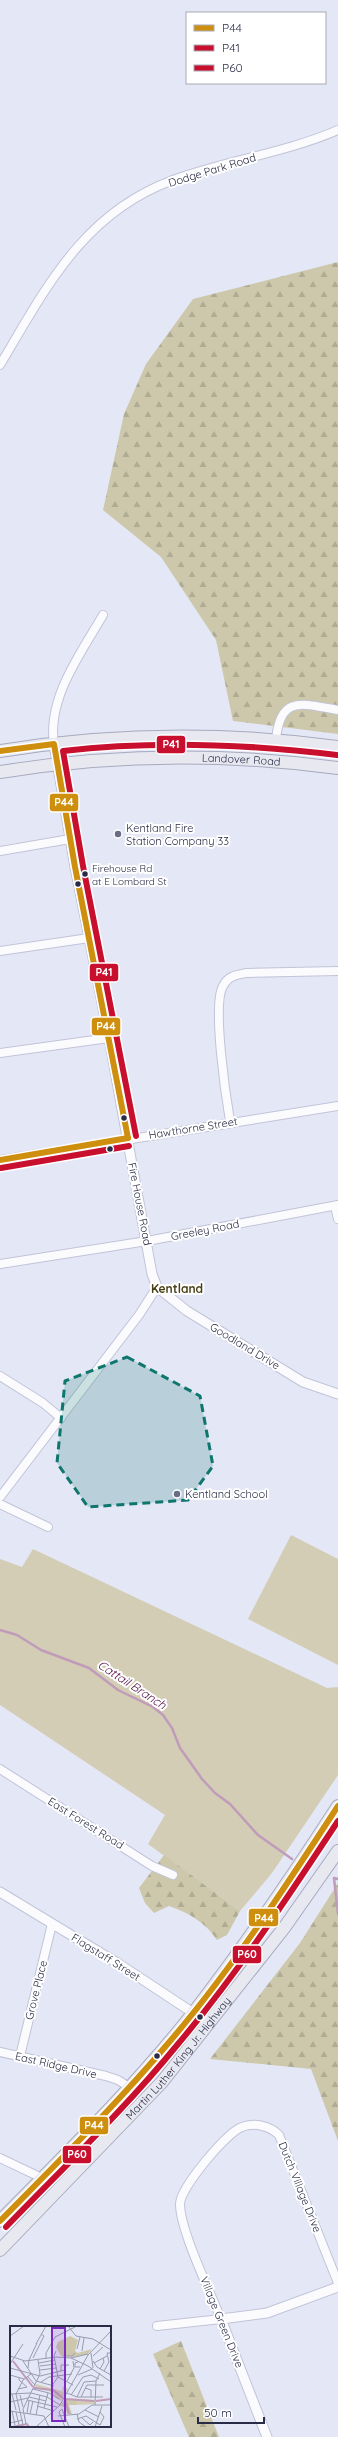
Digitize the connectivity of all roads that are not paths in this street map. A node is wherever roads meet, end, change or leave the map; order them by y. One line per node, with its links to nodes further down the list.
1 (338, 130): 2 (street, Dodge Park Road)
2 (0, 365)
3 (103, 616): 6 (street)
4 (338, 710): 5 (street)
5 (276, 740): 6 (main road, Landover Road); 7 (main road, Landover Road); 9 (main road)
6 (54, 744): 8 (main road, Landover Road); 10 (street, Fire House Road)
7 (338, 747)
8 (0, 752)
9 (274, 761): 10 (main road, Landover Road); 11 (main road, Landover Road)
10 (56, 764): 12 (main road, Landover Road); 13 (street, Fire House Road)
11 (338, 768)
12 (0, 772)
13 (70, 839): 14 (street); 15 (street, Fire House Road)
14 (0, 851)
15 (89, 938): 16 (street); 18 (street, Fire House Road)
16 (0, 951)
17 (338, 971): 21 (street)
18 (109, 1038): 19 (street); 22 (street, Fire House Road)
19 (0, 1053)
20 (338, 1106): 21 (street, Hawthorne Street)
21 (230, 1121): 22 (street, Hawthorne Street)
22 (128, 1138): 23 (street, Hawthorne Street); 26 (street, Fire House Road)
23 (0, 1160)
24 (336, 1206): 25 (street); 26 (street, Greeley Road)
25 (338, 1219)
26 (147, 1241): 27 (street, Greeley Road); 28 (street, Fire House Road)
27 (0, 1264)
28 (157, 1287): 30 (street, Goodland Drive); 31 (street)
29 (0, 1376): 31 (street)
30 (338, 1394)
31 (61, 1418): 32 (street)
32 (0, 1497)
33 (0, 1504): 34 (street)
34 (48, 1528)
35 (0, 1769): 38 (street, East Forest Road)
36 (338, 1806): 41 (main road, Martin Luther King Jr. Highway)
37 (338, 1851): 42 (main road, Martin Luther King Jr. Highway)
38 (173, 1876)
39 (0, 1892): 40 (street, Flagstaff Street)
40 (52, 1924): 41 (street, Flagstaff Street); 44 (street, Grove Place)
41 (193, 2013): 42 (street, Flagstaff Street); 45 (main road, Martin Luther King Jr. Highway)
42 (210, 2024): 50 (main road, Martin Luther King Jr. Highway)
43 (0, 2052): 44 (street, East Ridge Drive)
44 (20, 2056): 45 (street, East Ridge Drive)
45 (129, 2087): 47 (main road, Martin Luther King Jr. Highway)
46 (0, 2158): 47 (street)
47 (42, 2178): 49 (main road, Martin Luther King Jr. Highway)
48 (180, 2206): 51 (street, Dutch Village Drive); 53 (street, Village Green Drive)
49 (0, 2221)
50 (0, 2250)
51 (338, 2283)
52 (338, 2287): 53 (street)
53 (221, 2319): 54 (street); 55 (street, Village Green Drive)
54 (157, 2326)
55 (266, 2437)

